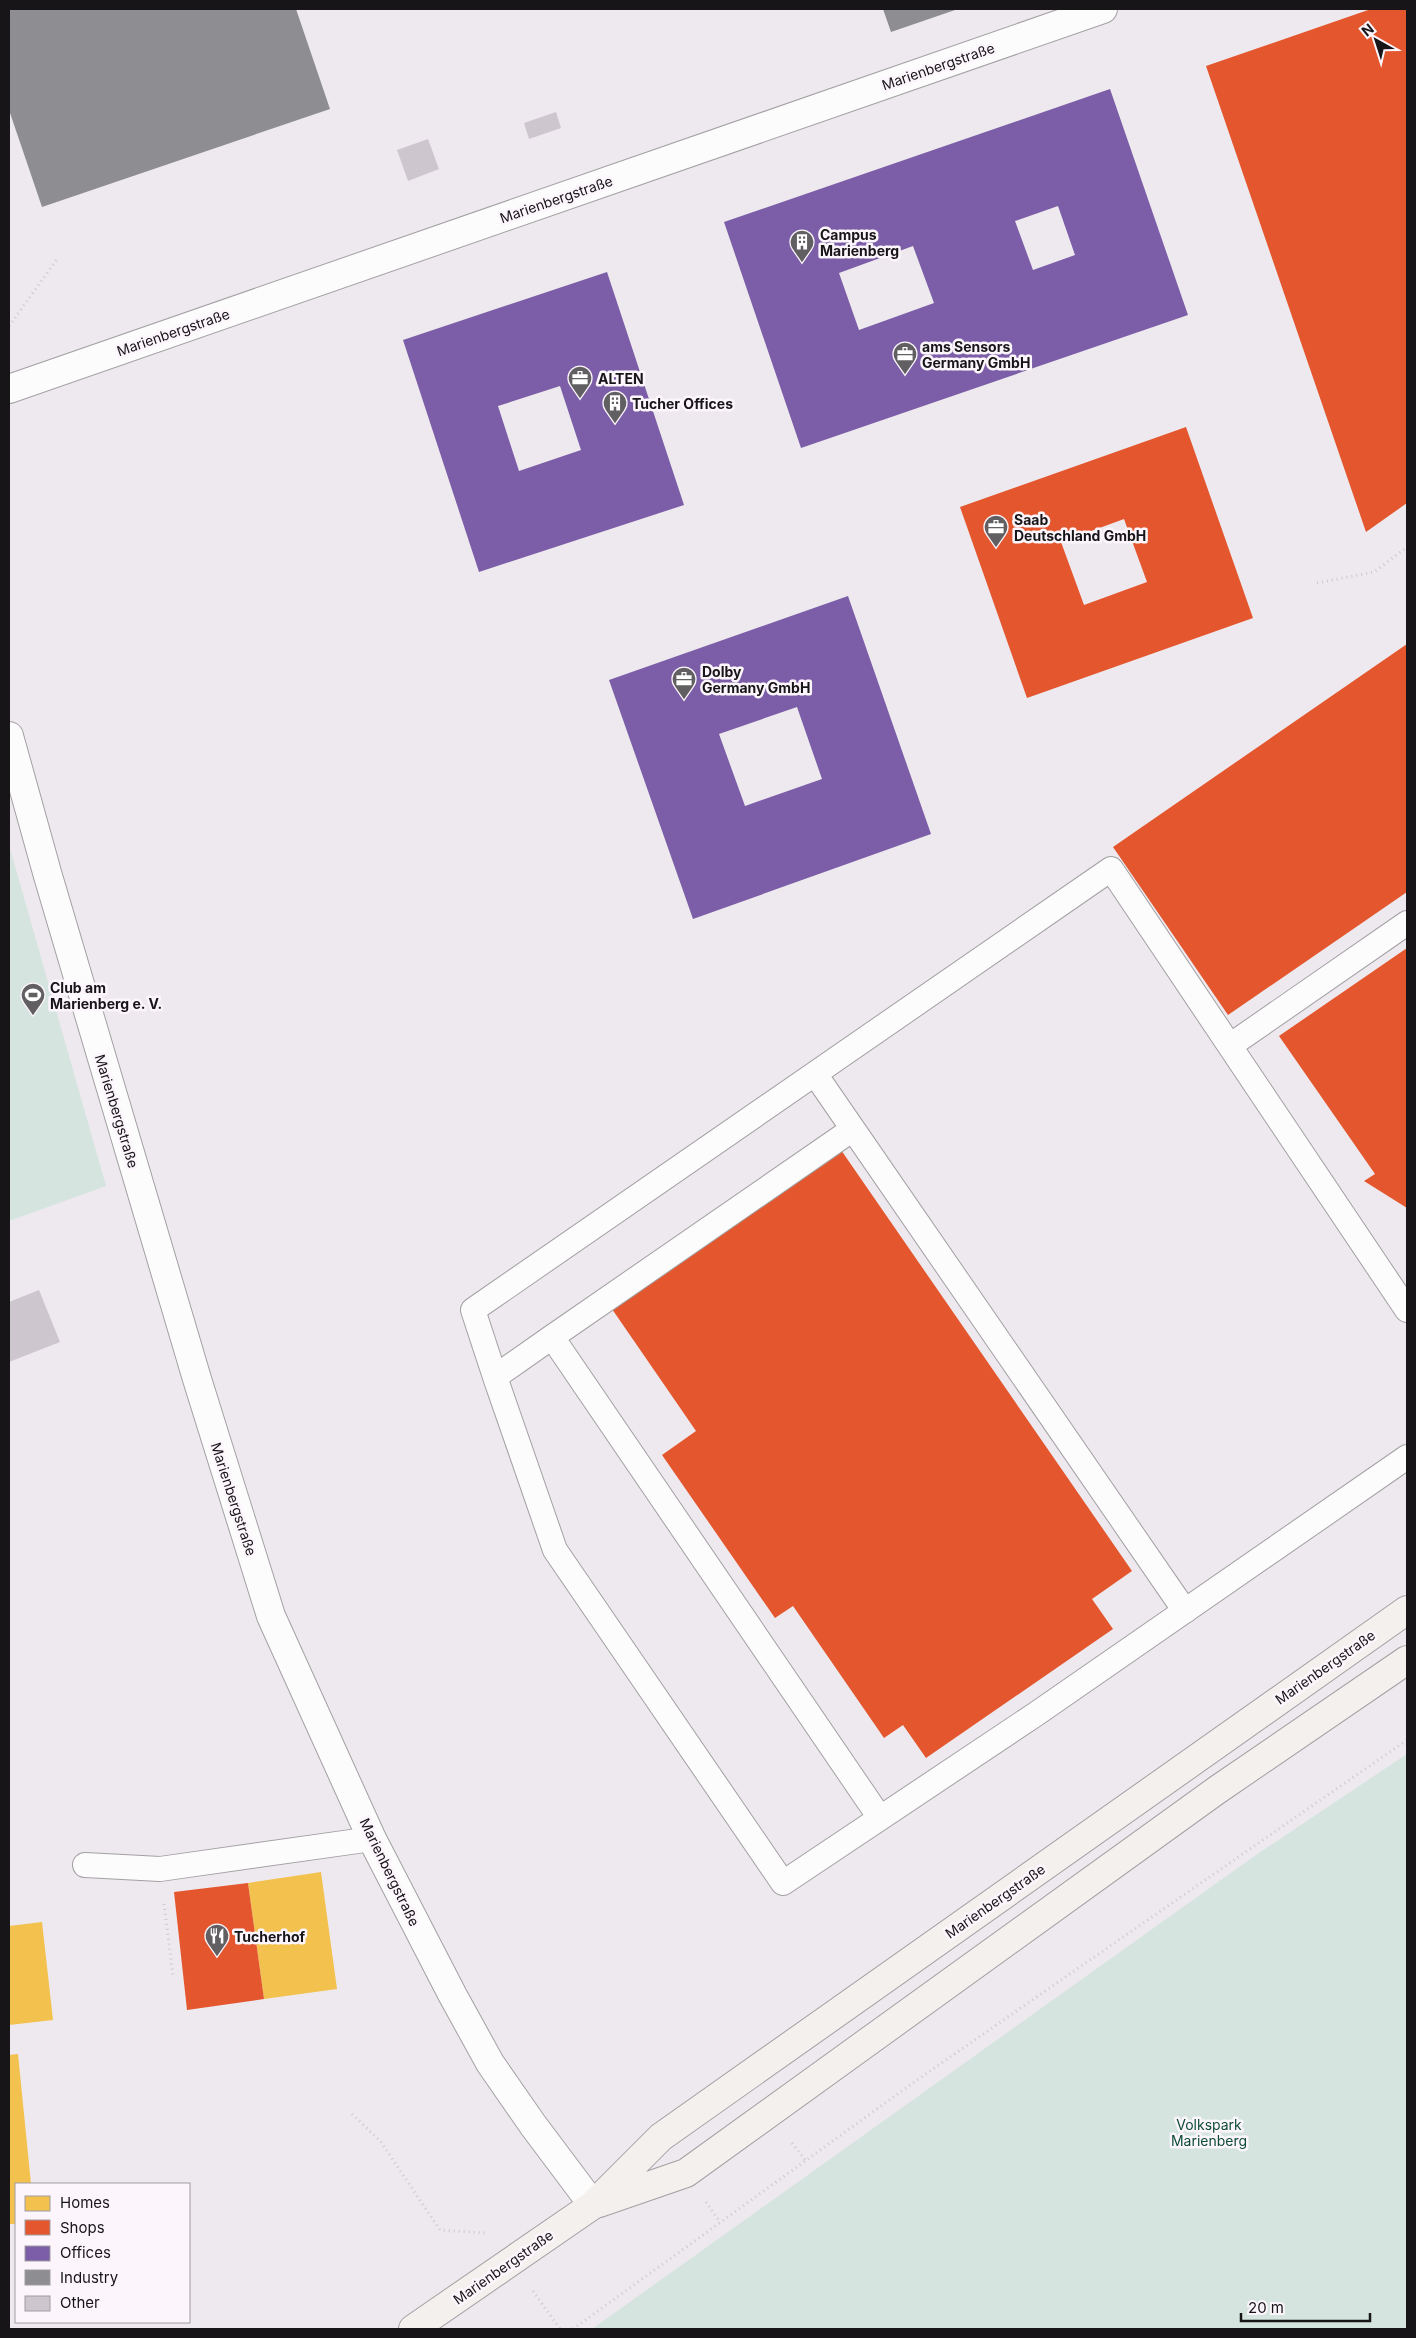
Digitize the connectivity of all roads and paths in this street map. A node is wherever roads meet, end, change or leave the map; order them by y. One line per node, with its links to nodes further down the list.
1 (1103, 9): 4 (street, Marienbergstraße)
2 (58, 258): 3 (path)
3 (9, 326)
4 (9, 389)
5 (1407, 547): 6 (path)
6 (1317, 583)
7 (9, 736): 22 (street, Marienbergstraße)
8 (1407, 923): 9 (lane)
9 (1231, 1045): 10 (lane); 12 (lane)
10 (815, 1074): 11 (lane); 14 (lane)
11 (853, 1129): 13 (lane); 16 (lane)
12 (1407, 1310)
13 (552, 1337): 14 (lane); 21 (lane)
14 (495, 1377): 21 (lane)
15 (1407, 1457): 16 (lane)
16 (1185, 1611): 21 (lane)
17 (1401, 1614): 19 (main road); 29 (main road, Marienbergstraße)
18 (1407, 1660): 19 (main road, Marienbergstraße)
19 (1380, 1679): 29 (main road, Marienbergstraße)
20 (1407, 1740): 28 (path)
21 (880, 1818)
22 (372, 1839): 24 (lane); 29 (street, Marienbergstraße)
23 (85, 1865): 24 (lane)
24 (160, 1869): 25 (path)
25 (173, 1976)
26 (352, 2114): 30 (path)
27 (792, 2143): 28 (path)
28 (806, 2161): 34 (path)
29 (593, 2205): 31 (main road, Marienbergstraße)
30 (495, 2233)
31 (512, 2262): 32 (main road, Marienbergstraße); 33 (path)
32 (413, 2329)
33 (560, 2329)
34 (573, 2329)

